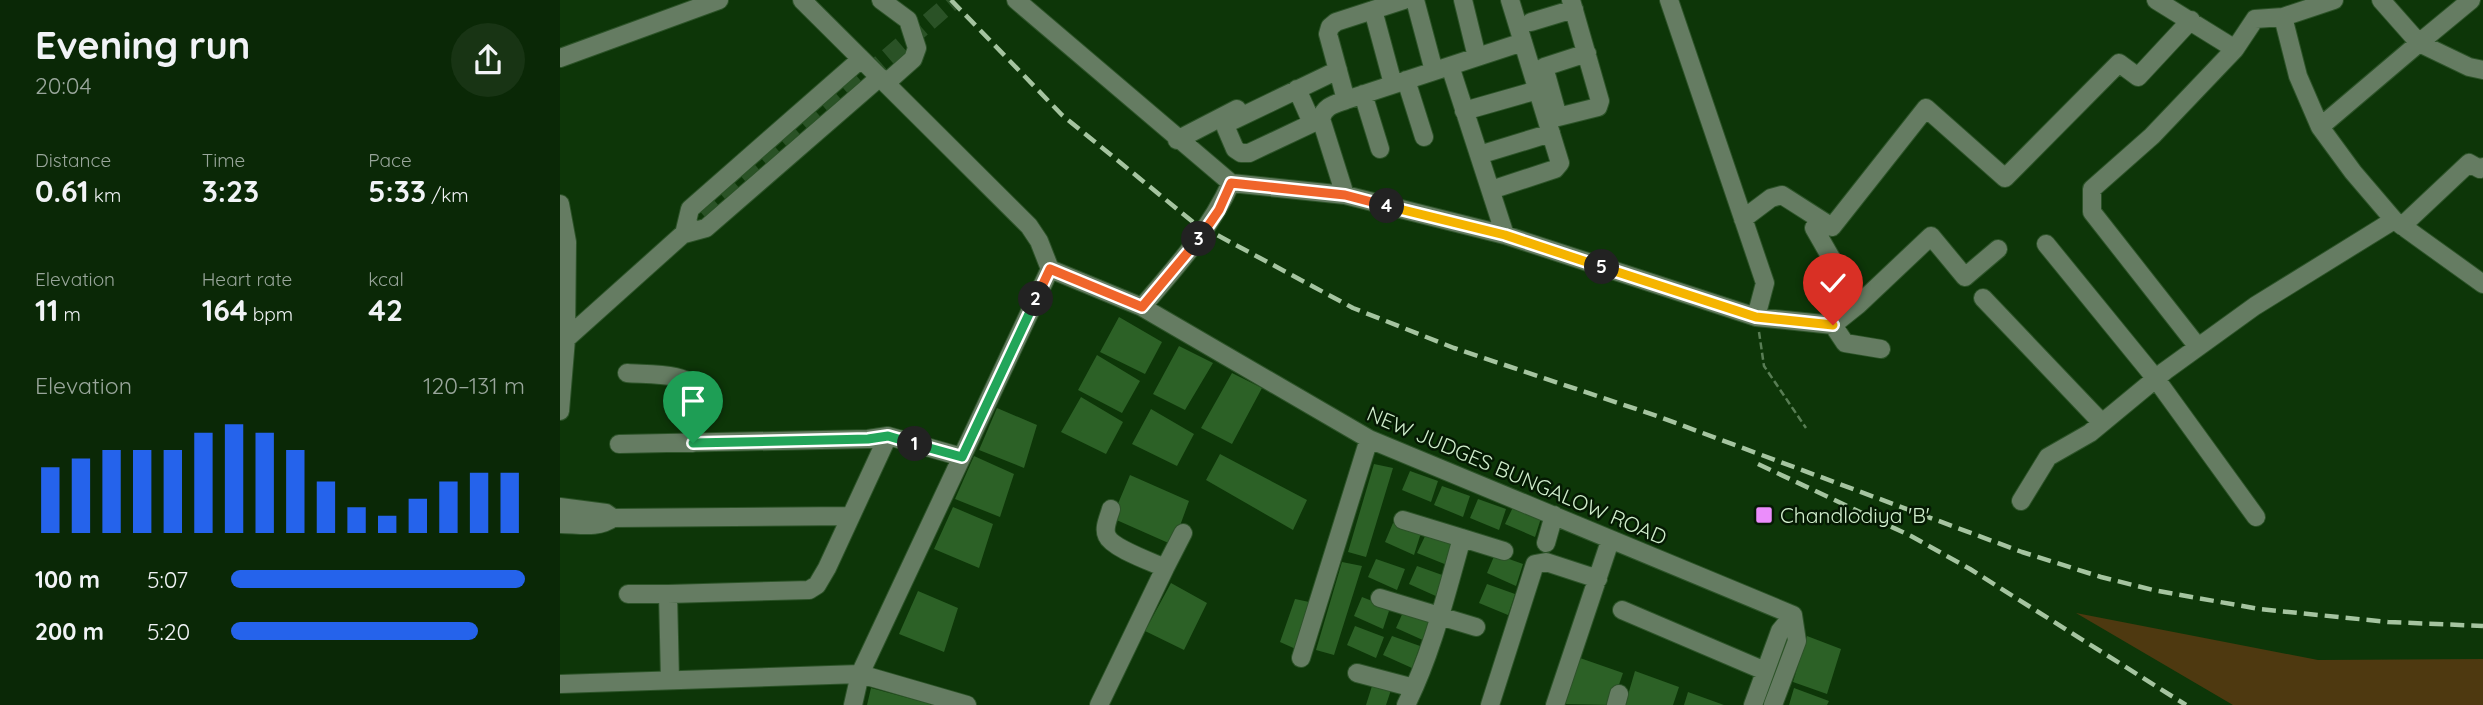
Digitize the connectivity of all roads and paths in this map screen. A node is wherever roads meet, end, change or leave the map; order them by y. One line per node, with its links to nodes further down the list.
1 (719, 0): 24 (street)
2 (802, 0): 25 (street)
3 (881, 0): 29 (street)
4 (1016, 0): 39 (street)
5 (1404, 0): 15 (street)
6 (1415, 0): 26 (street)
7 (1463, 0): 23 (street)
8 (1510, 0): 19 (street)
9 (1669, 0): 48 (street)
10 (2157, 0): 17 (street)
11 (2334, 0): 16 (street)
12 (2381, 0): 20 (street)
13 (2471, 0): 20 (street)
14 (1573, 4): 18 (street); 22 (street)
15 (1373, 10): 27 (street); 30 (street)
16 (2283, 18): 21 (street); 36 (street)
17 (2191, 20): 21 (street); 48 (street)
18 (1531, 22)
19 (1523, 43): 23 (street); 32 (street)
20 (2419, 43): 28 (street); 36 (street)
21 (2235, 49): 63 (street)
22 (1587, 53)
23 (1477, 57): 26 (street)
24 (560, 58)
25 (861, 58): 29 (street); 51 (street)
26 (1442, 69): 30 (street); 34 (street)
27 (1338, 70): 31 (street); 33 (street)
28 (2483, 70)
29 (883, 80): 51 (street); 55 (street)
30 (1400, 82): 33 (street); 38 (street)
31 (1292, 87): 35 (street); 35 (street); 39 (street)
32 (1538, 90): 34 (street); 37 (street)
33 (1355, 97): 35 (street); 40 (street)
34 (1464, 111): 41 (street)
35 (1317, 121): 45 (street)
36 (2320, 127): 49 (street)
37 (1551, 133): 41 (street); 44 (street)
38 (1424, 137)
39 (1177, 140): 43 (street)
40 (1380, 149)
41 (1479, 155): 44 (street)
42 (2483, 167): 49 (street)
43 (1231, 183): 45 (street); 59 (street)
44 (1491, 190): 52 (street)
45 (1345, 195): 52 (street)
46 (560, 204): 62 (street)
47 (704, 216): 51 (street)
48 (1743, 219): 60 (street)
49 (2398, 223): 56 (street); 63 (street)
50 (1814, 228): 58 (street)
51 (684, 234): 62 (street)
52 (1505, 235): 60 (street)
53 (2046, 244): 66 (street)
54 (1998, 249): 58 (street)
55 (1050, 269): 59 (street, NEW JUDGES BUNGALOW ROAD); 74 (street)
56 (2483, 284)
57 (1983, 298): 68 (street)
58 (1858, 305): 61 (street)
59 (1142, 307): 71 (street, NEW JUDGES BUNGALOW ROAD)
60 (1756, 317): 61 (street); 69 (path)
61 (1833, 325): 64 (street)
62 (565, 339): 67 (street)
63 (2198, 347): 66 (street)
64 (1881, 349)
65 (627, 373): 72 (street)
66 (2156, 379): 68 (street); 80 (street)
67 (560, 411)
68 (2102, 423): 75 (street)
69 (1806, 428)
70 (888, 436): 72 (street); 74 (street); 79 (street)
71 (1368, 439): 78 (street, NEW JUDGES BUNGALOW ROAD); 98 (street)
72 (693, 443): 73 (street)
73 (619, 444)
74 (962, 457): 101 (street)
75 (2021, 501)
76 (560, 507): 81 (street)
77 (1111, 509): 89 (street)
78 (1554, 515): 86 (street, NEW JUDGES BUNGALOW ROAD); 87 (street)
79 (850, 516): 81 (street); 92 (street)
80 (2256, 517)
81 (613, 518): 83 (street)
82 (1403, 520): 85 (street)
83 (560, 524)
84 (1183, 533): 89 (street)
85 (1462, 538): 88 (street); 96 (street)
86 (1610, 541): 90 (street); 95 (street, NEW JUDGES BUNGALOW ROAD)
87 (1546, 543)
88 (1504, 551)
89 (1165, 568): 107 (street)
90 (1598, 579): 109 (street); 110 (street)
91 (628, 594): 92 (street)
92 (668, 594): 102 (street)
93 (1380, 598): 96 (street)
94 (1622, 610): 99 (street)
95 (1793, 615): 99 (street); 112 (street)
96 (1440, 616): 97 (street); 104 (street)
97 (1476, 627)
98 (1301, 657)
99 (1765, 671): 111 (street)
100 (1357, 673): 104 (street)
101 (860, 674): 102 (street); 105 (street); 106 (street)
102 (670, 680): 103 (street)
103 (560, 684)
104 (1414, 688): 108 (street)
105 (853, 705)
106 (967, 705)
107 (1099, 705)
108 (1406, 705)
109 (1490, 705)
110 (1555, 705)
111 (1753, 705)
112 (1773, 705)

